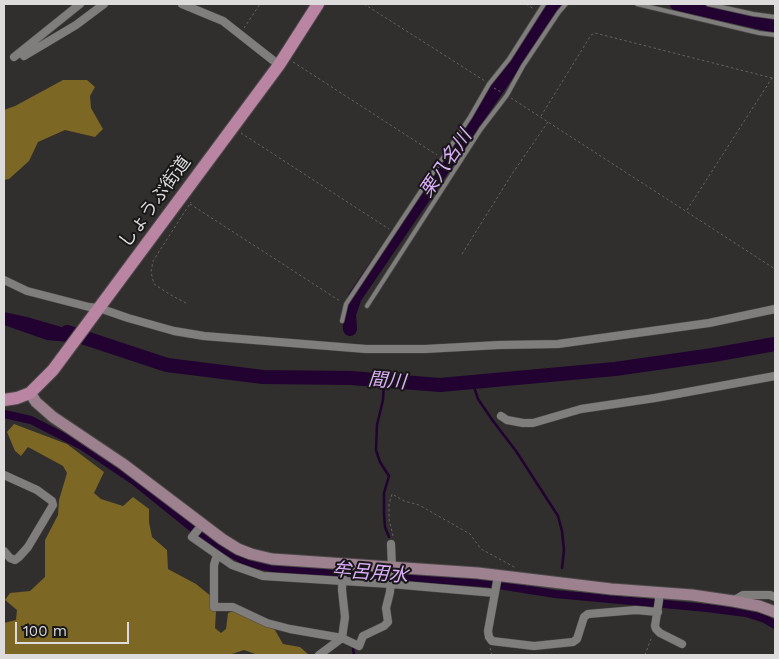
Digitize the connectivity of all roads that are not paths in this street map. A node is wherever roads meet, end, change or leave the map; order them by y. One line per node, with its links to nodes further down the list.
1 (80, 4): 2 (street)
2 (104, 4)
3 (182, 4): 11 (street)
4 (318, 4): 11 (main road, しょうぶ街道)
5 (544, 4): 16 (lane)
6 (566, 4): 13 (lane)
7 (637, 4): 10 (lane)
8 (708, 4): 9 (lane)
9 (775, 17)
10 (775, 35)
11 (282, 61): 15 (main road, しょうぶ街道)
12 (4, 280): 15 (street)
13 (367, 306)
14 (775, 309): 15 (street)
15 (97, 311): 18 (main road, しょうぶ街道)
16 (342, 321)
17 (775, 376): 20 (street)
18 (30, 392): 19 (main road, しょうぶ街道); 22 (street)
19 (4, 400)
20 (501, 416)
21 (4, 475): 24 (street)
22 (201, 526): 25 (street); 26 (street)
23 (391, 544): 27 (street)
24 (4, 551)
25 (217, 555): 29 (street); 36 (street)
26 (343, 566): 27 (street); 29 (street)
27 (392, 569): 28 (street); 30 (street)
28 (498, 578): 31 (street); 34 (street)
29 (343, 580): 30 (street); 36 (street)
30 (391, 583): 31 (street); 36 (street)
31 (496, 592): 34 (street)
32 (775, 597): 33 (street)
33 (734, 601): 34 (street); 35 (street)
34 (658, 603): 37 (street)
35 (775, 612)
36 (342, 638): 38 (street)
37 (682, 644)
38 (319, 655)

